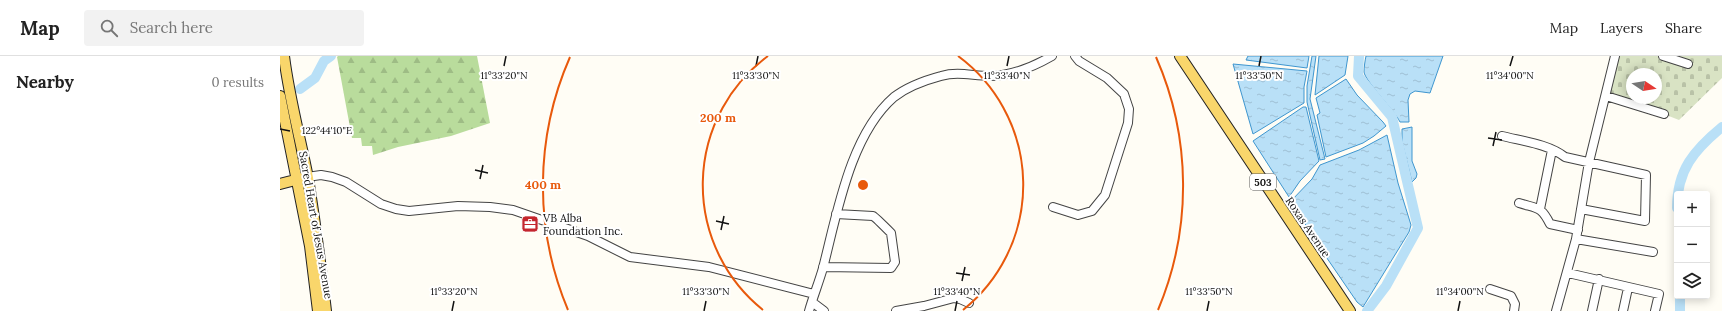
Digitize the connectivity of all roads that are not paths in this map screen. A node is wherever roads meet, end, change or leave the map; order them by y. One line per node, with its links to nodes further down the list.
1 (284, 56): 14 (main road, Sacred Heart of Jesus Avenue)
2 (1052, 56): 20 (street)
3 (1075, 56): 17 (street)
4 (1180, 56): 36 (main road, Roxas Avenue / 503)
5 (1614, 56): 9 (street)
6 (1663, 56): 7 (street)
7 (1688, 64)
8 (280, 96): 14 (main road, Sacred Heart of Jesus Avenue)
9 (1606, 96): 10 (street); 13 (street)
10 (1664, 114)
11 (1502, 136): 12 (street)
12 (1552, 150): 13 (street); 18 (street)
13 (1590, 162): 19 (street); 19 (street)
14 (302, 178): 15 (main road); 29 (street); 31 (main road, Sacred Heart of Jesus Avenue); 32 (main road, Sacred Heart of Jesus Avenue)
15 (280, 184)
16 (1519, 203): 18 (street)
17 (1052, 207)
18 (1540, 209): 21 (street)
19 (1581, 209): 21 (street)
20 (836, 214): 24 (street); 24 (street)
21 (1578, 230): 22 (street)
22 (1576, 239): 23 (street); 25 (street)
23 (1653, 252)
24 (823, 267): 29 (street)
25 (1568, 273): 26 (street); 38 (street)
26 (1600, 280): 27 (street); 39 (street)
27 (1628, 288): 40 (street); 41 (street)
28 (1490, 289): 37 (street)
29 (813, 298): 33 (street); 34 (street)
30 (968, 303): 35 (street)
31 (318, 311)
32 (326, 311)
33 (809, 311)
34 (824, 311)
35 (896, 311)
36 (1350, 311)
37 (1514, 311)
38 (1556, 311)
39 (1592, 311)
40 (1622, 311)
41 (1655, 311)

